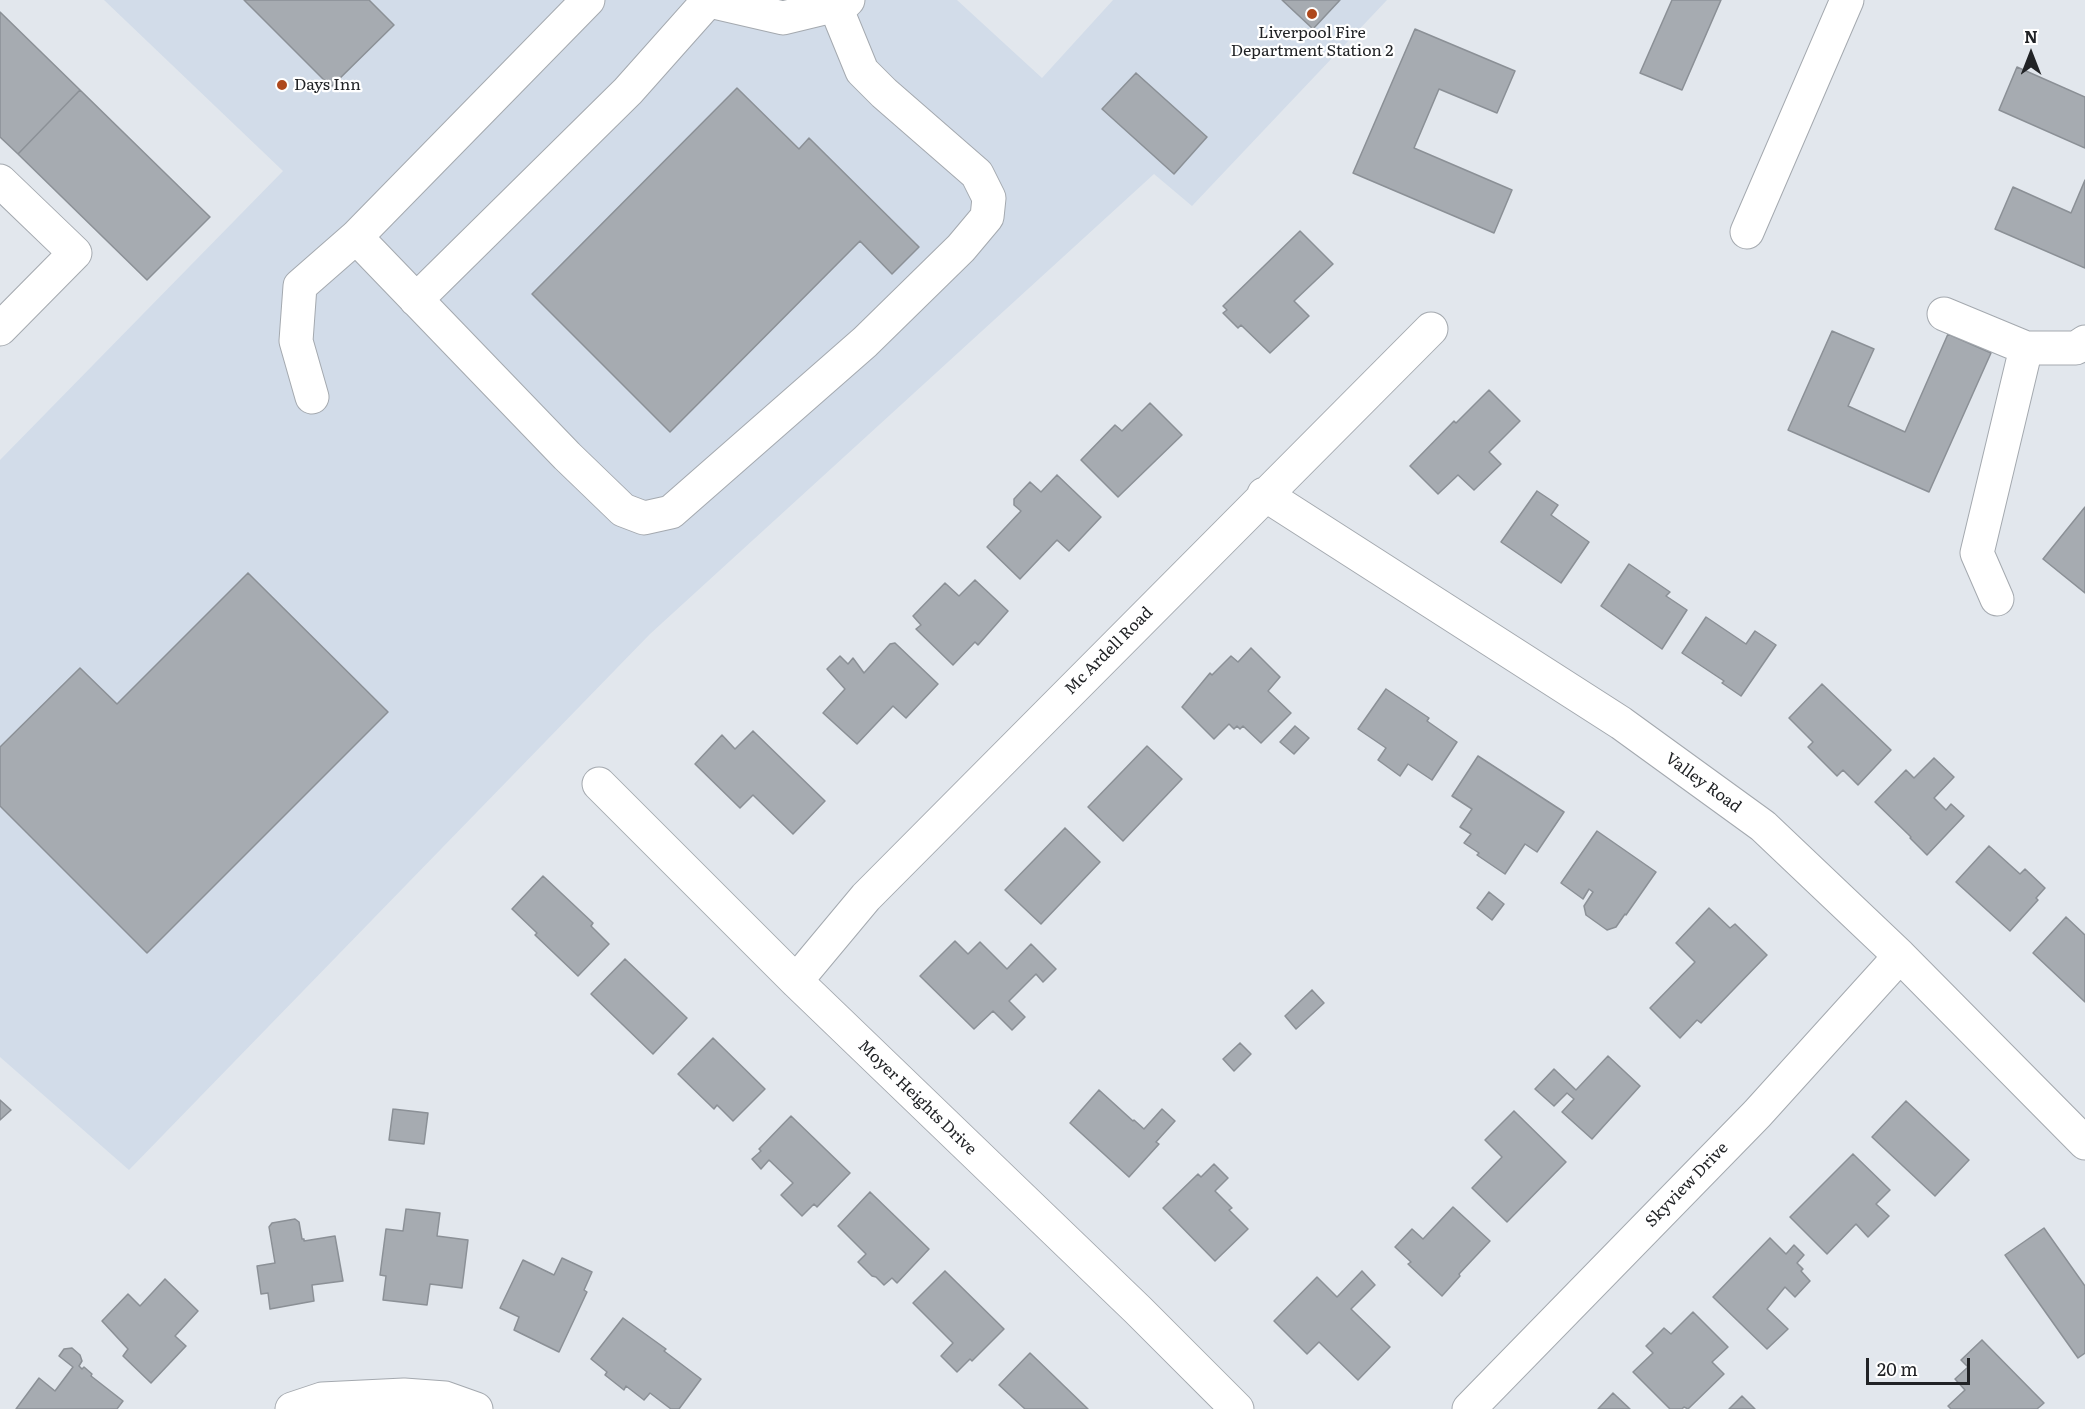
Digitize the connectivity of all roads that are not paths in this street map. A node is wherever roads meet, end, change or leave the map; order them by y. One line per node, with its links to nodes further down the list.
1 (588, 0): 7 (street)
2 (706, 0): 4 (street); 8 (street)
3 (1846, 0): 6 (street)
4 (842, 3): 8 (street)
5 (0, 181): 10 (street)
6 (1747, 232)
7 (356, 237): 8 (street); 14 (street)
8 (416, 300)
9 (1944, 314): 13 (street)
10 (0, 329)
11 (1431, 329): 15 (street, Mc Ardell Road)
12 (2085, 342): 13 (street)
13 (2026, 348): 16 (street)
14 (312, 396)
15 (1264, 494): 18 (street, Valley Road); 19 (street, Mc Ardell Road)
16 (1997, 599)
17 (599, 784): 19 (street, Moyer Heights Drive)
18 (1900, 956): 20 (street, Valley Road); 24 (street, Skyview Drive)
19 (796, 981): 23 (street, Moyer Heights Drive)
20 (2085, 1143)
21 (292, 1409): 22 (street)
22 (476, 1409)
23 (1237, 1409)
24 (1469, 1409)

